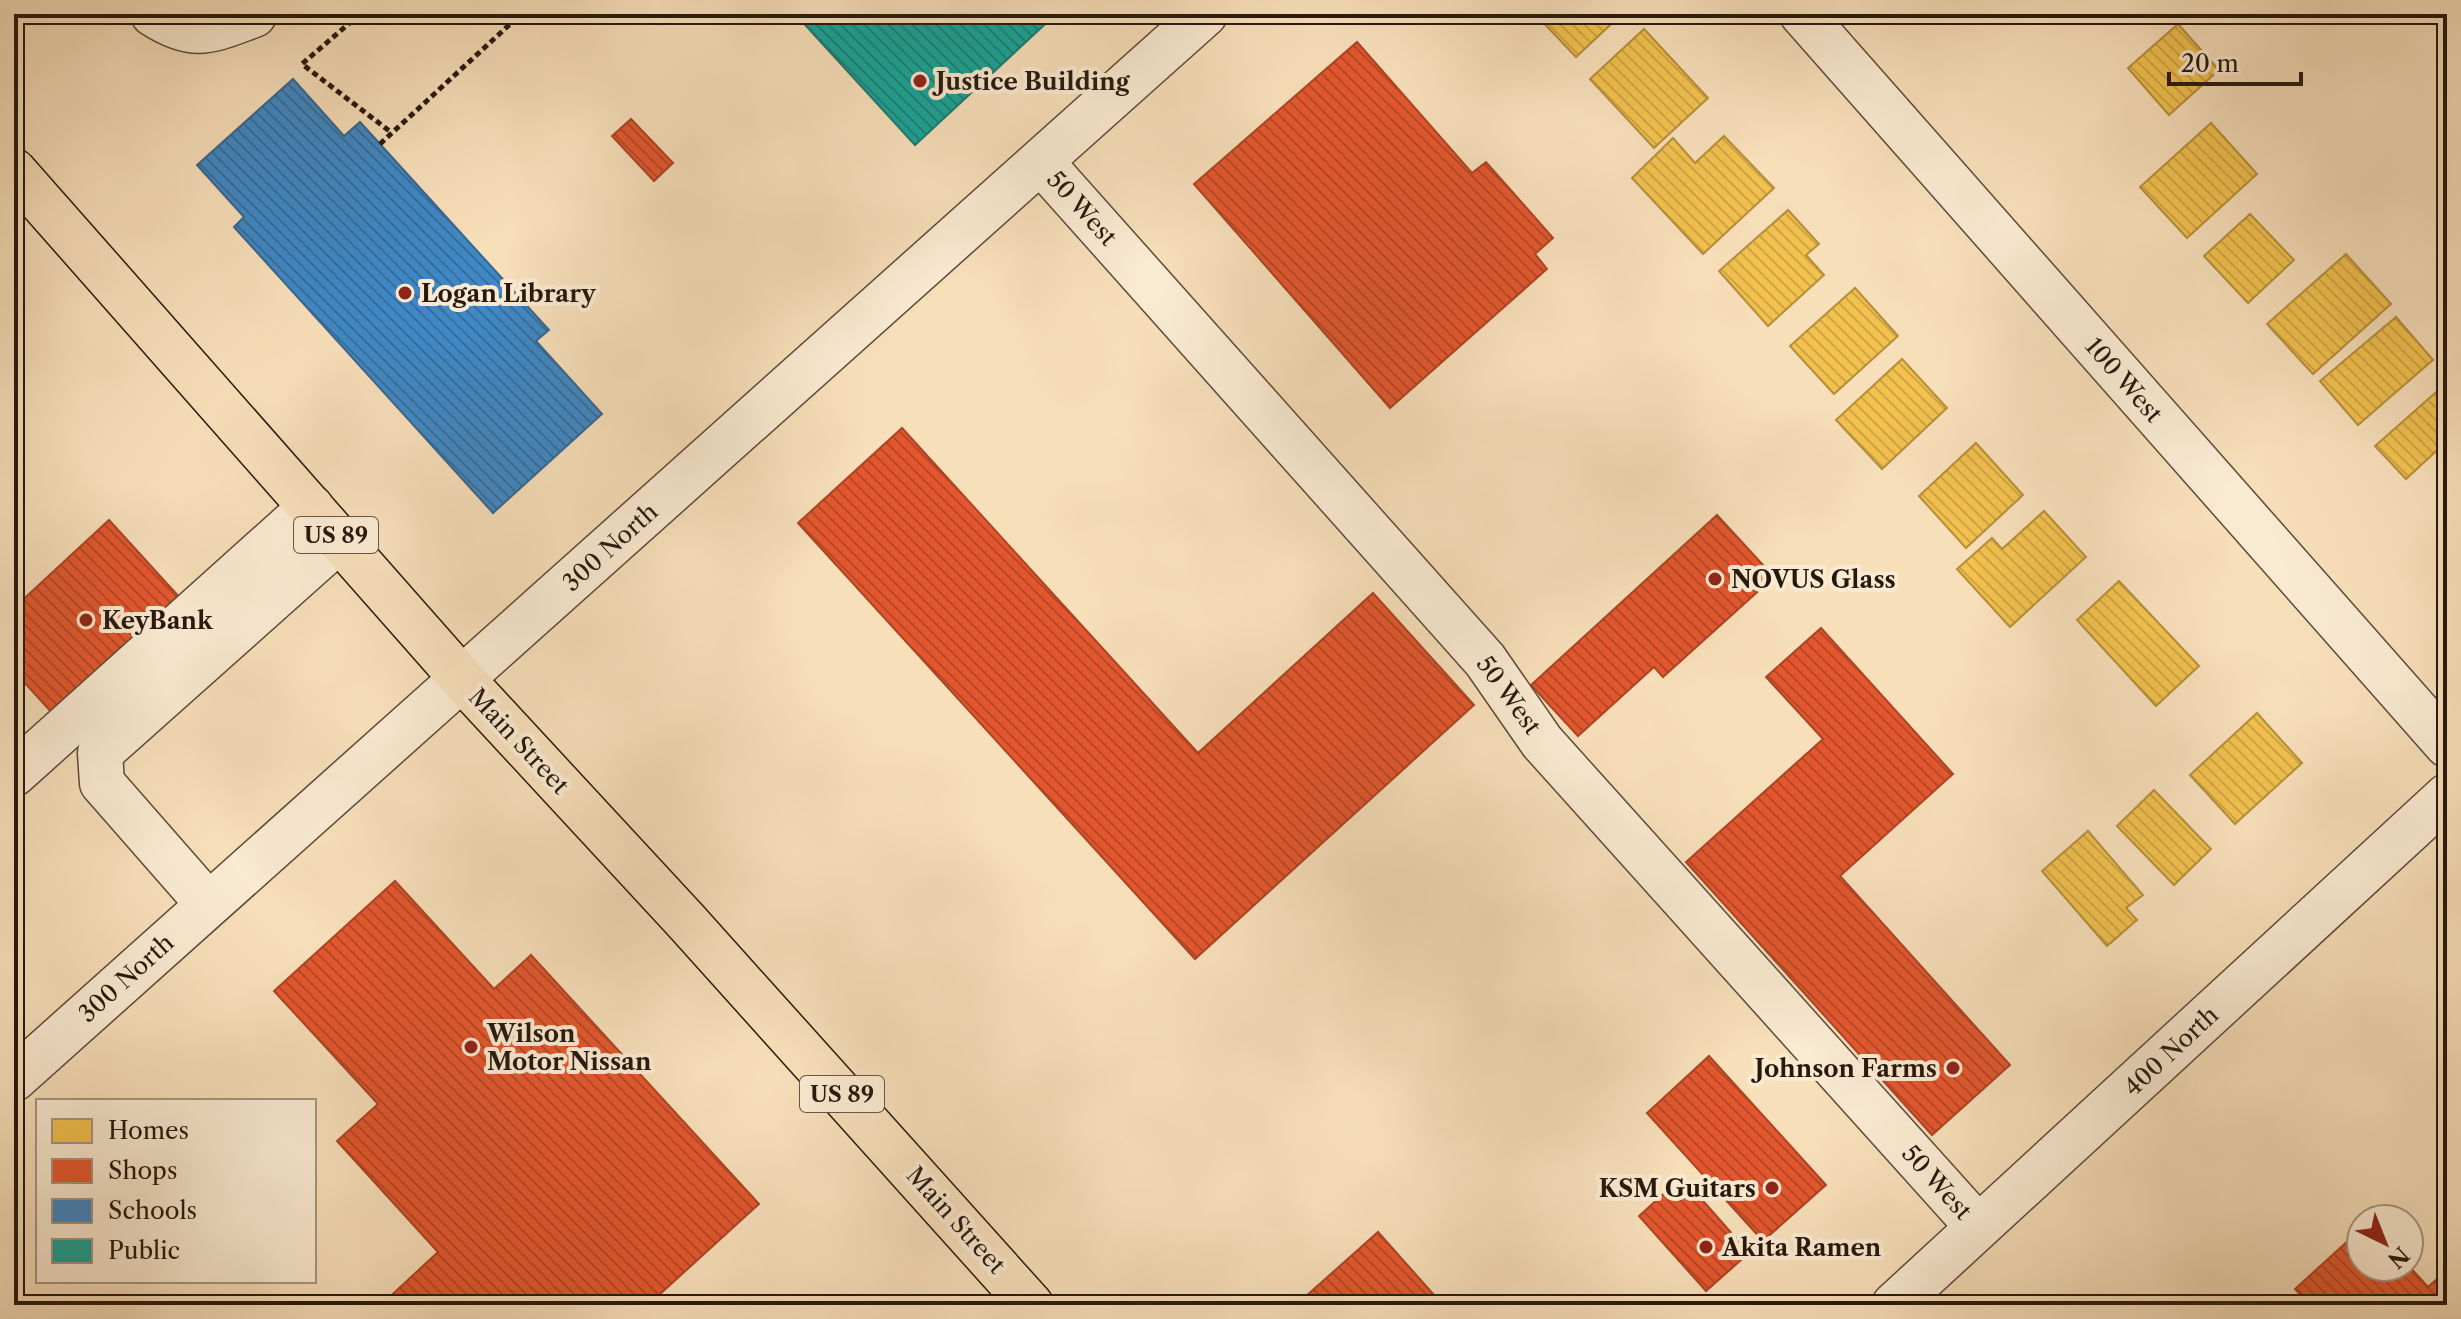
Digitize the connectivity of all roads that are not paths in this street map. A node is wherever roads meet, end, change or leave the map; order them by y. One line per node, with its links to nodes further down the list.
1 (153, 14): 4 (street)
2 (1205, 14): 5 (street, 300 North)
3 (1802, 14): 10 (street, 100 West)
4 (254, 15)
5 (1041, 162): 9 (street, 300 North); 15 (street, 50 West)
6 (14, 171): 7 (main road, Main Street / US 89)
7 (311, 507): 8 (main road, Main Street / US 89); 11 (street)
8 (340, 539): 9 (main road, Main Street / US 89); 13 (street)
9 (462, 679): 13 (street, 300 North); 16 (main road, Main Street / US 89)
10 (2447, 745)
11 (14, 774)
12 (2447, 796): 15 (street, 400 North)
13 (208, 904): 14 (street, 300 North)
14 (14, 1079)
15 (1978, 1227): 17 (street, 400 North)
16 (1031, 1305)
17 (1894, 1305)

